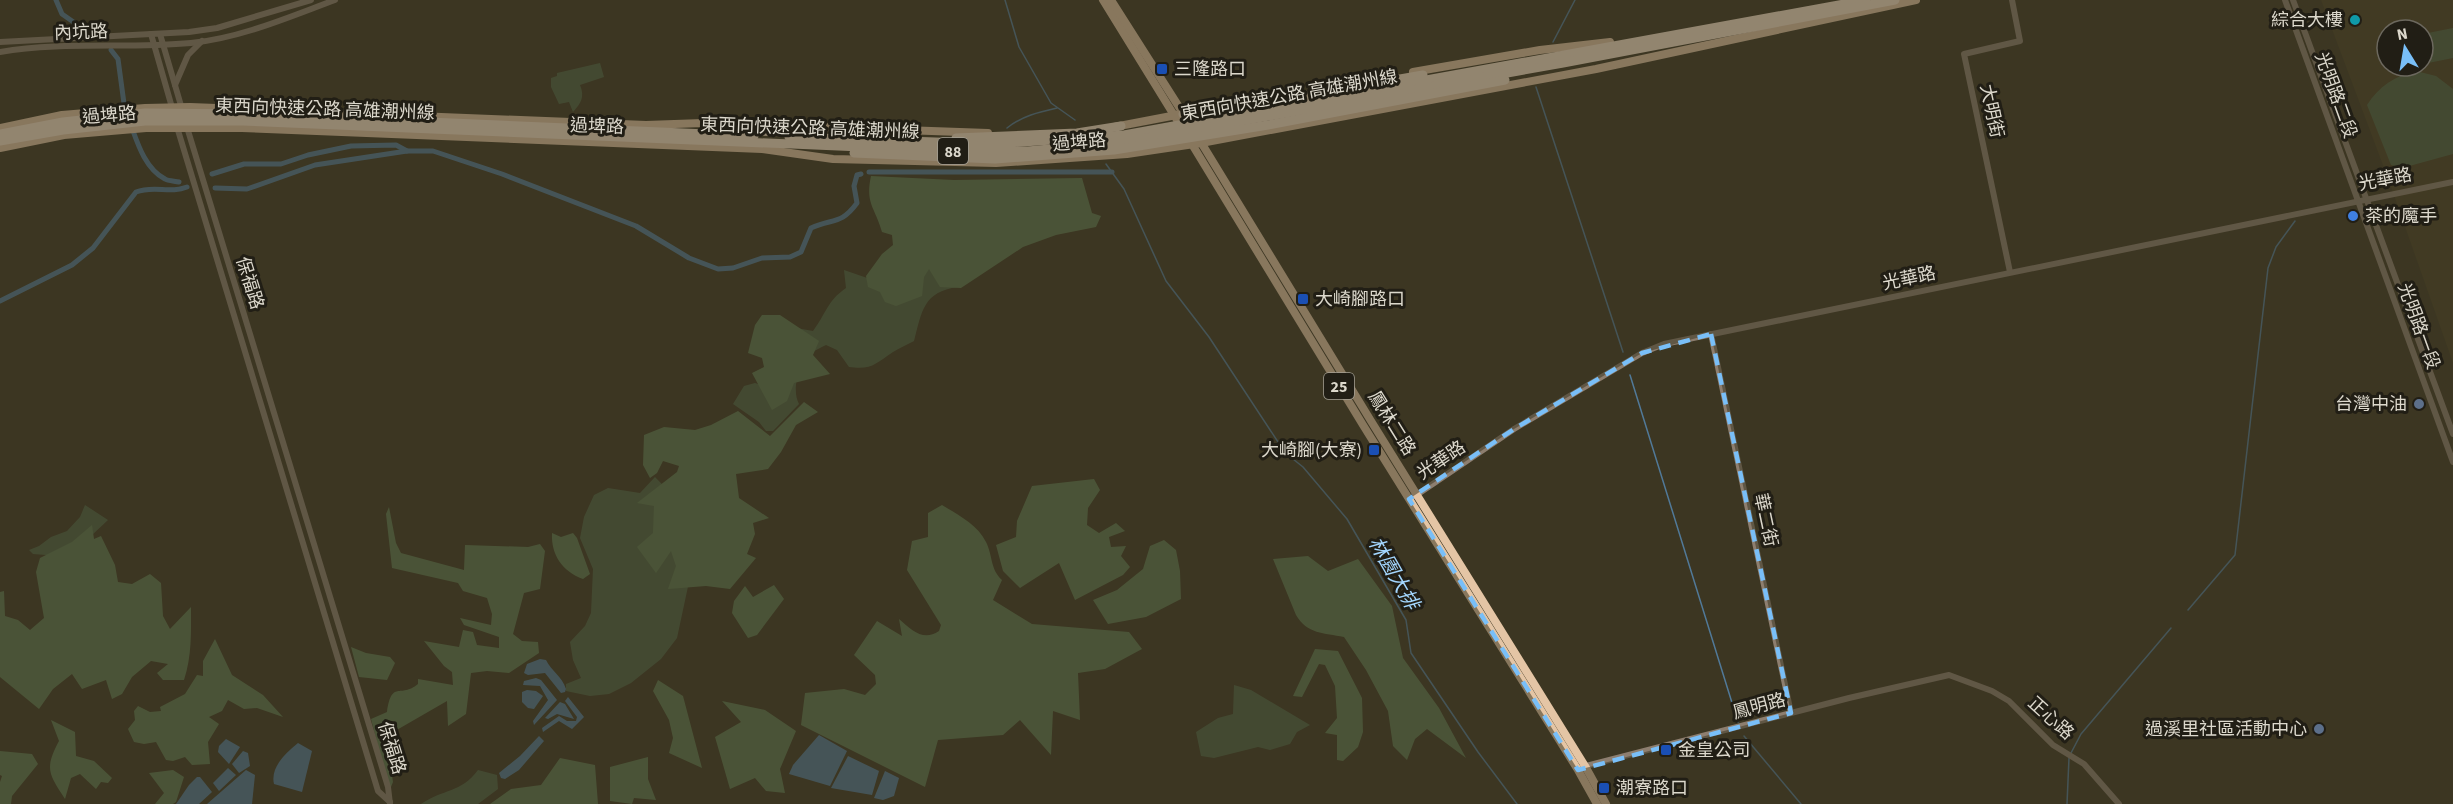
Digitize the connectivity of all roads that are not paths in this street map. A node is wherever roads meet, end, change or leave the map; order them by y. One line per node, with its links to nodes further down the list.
1 (312, 0): 13 (street, 內坑路)
2 (335, 0): 14 (street, 內坑路)
3 (1103, 0): 24 (main road, 鳳林二路 / 25)
4 (1111, 0): 24 (main road, 鳳林二路 / 25)
5 (1844, 0): 24 (main road, 過埤路)
6 (1866, 0): 19 (highway, 東西向快速公路 高雄潮州線 / 88)
7 (1895, 0): 16 (highway, 東西向快速公路 高雄潮州線 / 88)
8 (1916, 0): 32 (main road, 過埤路)
9 (2012, 0): 38 (street, 大明街)
10 (2285, 0): 37 (street, 光明路二段)
11 (2293, 0): 36 (street, 光明路二段)
12 (151, 34): 13 (street, 內坑路); 15 (street, 內坑路); 18 (street, 保福路)
13 (160, 34): 17 (street, 保福路)
14 (202, 41): 17 (street, 內坑路); 21 (street)
15 (0, 42)
16 (1671, 43): 32 (highway); 33 (highway, 東西向快速公路 高雄潮州線 / 88)
17 (163, 44): 18 (street, 內坑路); 21 (street, 保福路)
18 (154, 45): 20 (street, 內坑路); 22 (street, 保福路)
19 (1606, 48): 24 (highway); 29 (highway, 東西向快速公路 高雄潮州線 / 88)
20 (0, 52)
21 (175, 86): 23 (street, 保福路)
22 (171, 107): 23 (main road, 過埤路); 26 (main road, 過埤路); 27 (street, 保福路)
23 (181, 107): 25 (main road, 過埤路); 28 (street, 保福路)
24 (1179, 115): 25 (main road, 過埤路); 32 (main road, 鳳林二路 / 25)
25 (1121, 126): 29 (highway)
26 (0, 128)
27 (177, 128): 28 (main road, 過埤路); 34 (main road, 過埤路); 48 (street, 保福路)
28 (187, 128): 32 (main road, 過埤路); 48 (street, 保福路)
29 (646, 131): 30 (highway, 東西向快速公路 高雄潮州線 / 88)
30 (0, 134)
31 (0, 141): 33 (highway, 東西向快速公路 高雄潮州線 / 88)
32 (1195, 141): 33 (highway); 44 (main road, 鳳林二路 / 25)
33 (763, 142)
34 (0, 147)
35 (2453, 182): 36 (street, 光華路)
36 (2367, 198): 37 (street, 光華路); 40 (street, 光明路一段)
37 (2358, 200): 38 (street, 光華路); 41 (street, 光明路一段)
38 (2010, 272): 39 (street, 光華路)
39 (1711, 334): 44 (street, 光華路); 46 (street, 華二街)
40 (2431, 375): 41 (street); 42 (street, 光明路一段)
41 (2423, 379): 43 (street, 光明路一段)
42 (2453, 434)
43 (2453, 462)
44 (1414, 497): 47 (main road, 鳳林二路 / 25)
45 (1949, 675): 46 (street, 鳳明路); 51 (street, 正心路)
46 (1791, 712): 47 (street, 鳳明路)
47 (1581, 768): 49 (main road, 鳳林二路 / 25); 50 (main road, 鳳林二路 / 25)
48 (390, 803)
49 (1597, 804)
50 (1606, 804)
51 (2119, 804)

